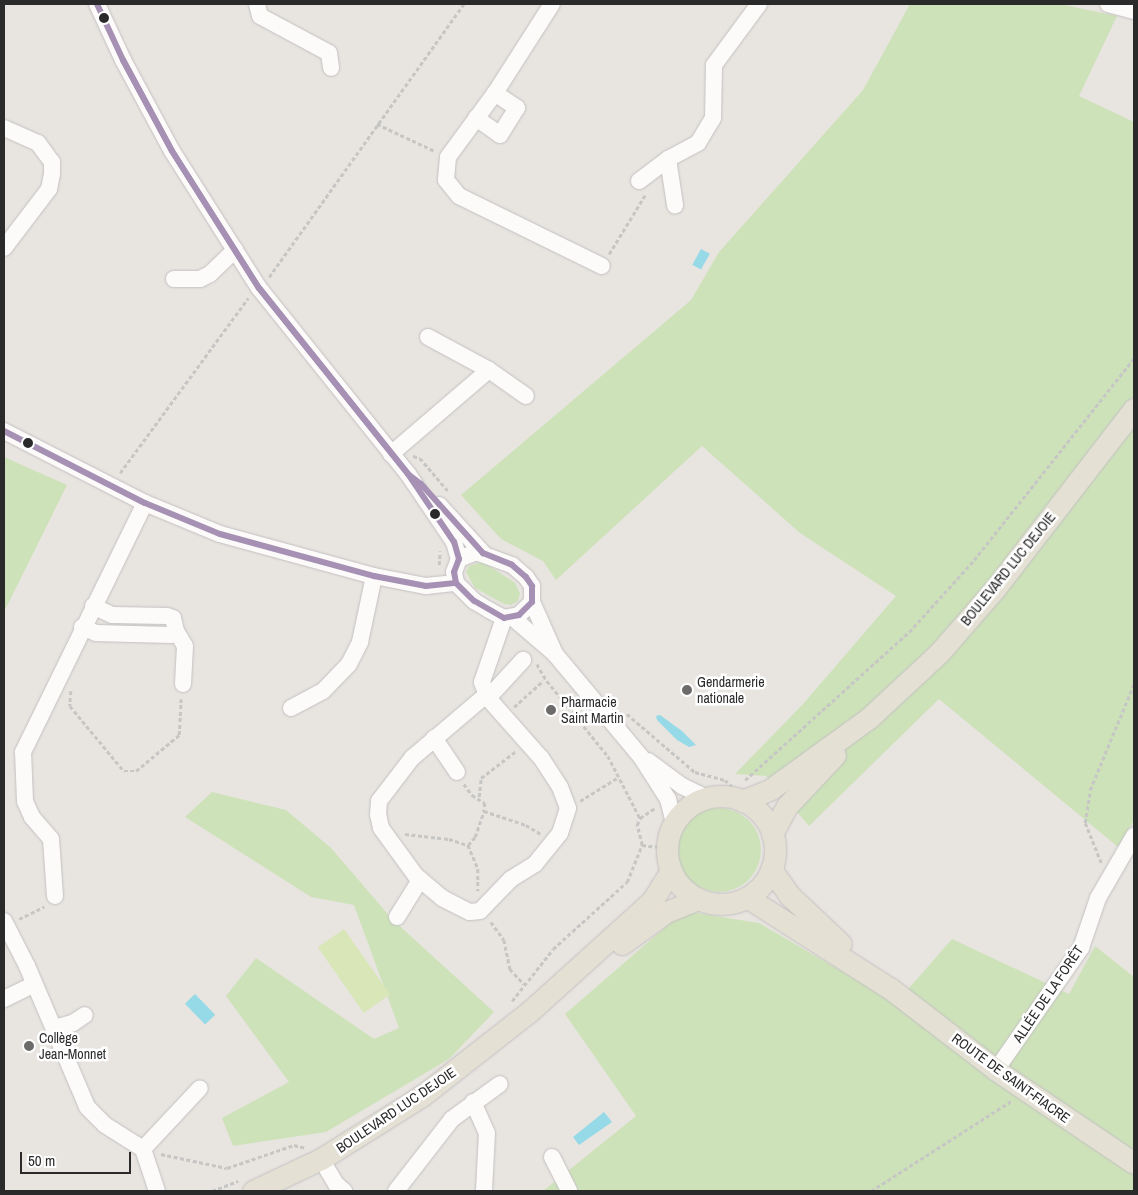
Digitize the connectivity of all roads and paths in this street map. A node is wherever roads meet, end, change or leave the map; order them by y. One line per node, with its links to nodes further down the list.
1 (97, 4): 18 (street)
2 (257, 4): 8 (street)
3 (464, 4): 11 (path)
4 (552, 4): 9 (street)
5 (759, 4): 14 (street)
6 (1108, 4): 7 (street)
7 (1134, 11)
8 (331, 68)
9 (495, 92): 10 (street); 10 (street)
10 (476, 118): 13 (street)
11 (377, 124): 13 (path); 21 (path)
12 (4, 128): 17 (street)
13 (448, 157): 19 (street)
14 (668, 159): 15 (street); 16 (street)
15 (643, 186): 19 (path)
16 (675, 204)
17 (4, 248)
18 (235, 250): 20 (street); 29 (street)
19 (602, 266)
20 (174, 279)
21 (266, 283)
22 (250, 295): 31 (path)
23 (428, 337): 25 (street)
24 (1134, 358): 59 (path)
25 (489, 370): 26 (street); 29 (street)
26 (526, 396)
27 (1134, 409): 51 (main road, BOULEVARD LUC DEJOIE)
28 (4, 431): 32 (street)
29 (391, 454): 30 (street)
30 (408, 474): 33 (street); 34 (street)
31 (118, 476)
32 (145, 503): 35 (street); 38 (street)
33 (483, 553): 34 (street); 37 (street)
34 (460, 559): 36 (street)
35 (374, 576): 36 (street); 49 (street)
36 (456, 583): 39 (street)
37 (532, 602): 39 (street); 42 (street)
38 (93, 606): 40 (street); 41 (street)
39 (508, 618): 42 (street); 48 (street)
40 (82, 627): 41 (street); 76 (street)
41 (176, 631): 45 (street)
42 (555, 654): 54 (street)
43 (529, 658): 48 (street); 63 (path)
44 (543, 681): 50 (path)
45 (183, 684): 47 (path)
46 (1134, 684): 74 (path)
47 (71, 687)
48 (487, 696): 50 (street); 52 (street)
49 (291, 708)
50 (504, 716): 53 (street)
51 (869, 718): 59 (main road, BOULEVARD LUC DEJOIE); 65 (main road, BOULEVARD LUC DEJOIE)
52 (434, 738): 55 (street); 67 (street)
53 (528, 743): 57 (path); 61 (street)
54 (641, 757): 58 (street); 64 (street)
55 (457, 772): 57 (path)
56 (617, 778): 61 (path)
57 (479, 797): 62 (path)
58 (707, 798): 59 (main road); 64 (main road)
59 (739, 800): 65 (main road)
60 (663, 802): 63 (path)
61 (568, 808): 68 (street)
62 (484, 811): 68 (path); 69 (path)
63 (640, 818): 70 (path)
64 (674, 823): 71 (main road)
65 (772, 834): 72 (main road)
66 (1134, 836): 74 (street, ALLÉE DE LA FORÊT)
67 (387, 839): 69 (path); 75 (street)
68 (553, 844): 79 (street)
69 (468, 845): 79 (path)
70 (642, 845): 71 (path); 83 (path)
71 (667, 848): 73 (main road)
72 (771, 869): 77 (main road); 84 (main road, ROUTE DE SAINT-FIACRE)
73 (671, 872): 78 (main road); 86 (main road, BOULEVARD LUC DEJOIE)
74 (1109, 877): 89 (street, ALLÉE DE LA FORÊT)
75 (420, 880): 79 (street); 80 (street)
76 (55, 896): 81 (path)
77 (748, 898): 78 (main road); 84 (main road, ROUTE DE SAINT-FIACRE)
78 (698, 899): 86 (main road, BOULEVARD LUC DEJOIE)
79 (480, 911): 83 (path)
80 (397, 917)
81 (5, 923): 82 (street)
82 (35, 984): 85 (street); 88 (street)
83 (524, 984): 86 (path)
84 (890, 990): 89 (main road, ROUTE DE SAINT-FIACRE)
85 (4, 999)
86 (520, 1008): 95 (main road, BOULEVARD LUC DEJOIE)
87 (85, 1015): 88 (street)
88 (54, 1028): 94 (street)
89 (996, 1070): 92 (main road, ROUTE DE SAINT-FIACRE)
90 (500, 1084): 93 (street)
91 (200, 1088): 94 (street)
92 (1027, 1091): 97 (main road, ROUTE DE SAINT-FIACRE); 104 (path)
93 (472, 1102): 101 (street); 102 (street)
94 (145, 1152): 95 (path); 98 (street)
95 (314, 1154): 99 (main road, BOULEVARD LUC DEJOIE); 100 (street)
96 (552, 1157): 103 (street)
97 (1134, 1163)
98 (156, 1191)
99 (253, 1191)
100 (344, 1191)
101 (396, 1191)
102 (484, 1191)
103 (569, 1191)
104 (872, 1191)

